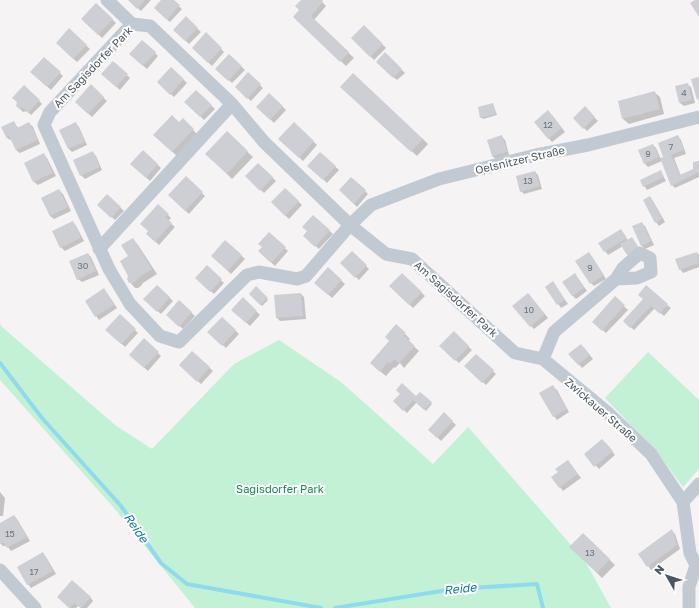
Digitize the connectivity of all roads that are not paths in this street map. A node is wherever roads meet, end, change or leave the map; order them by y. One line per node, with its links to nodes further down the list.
1 (107, 0): 2 (street)
2 (132, 24): 3 (street, Am Sagisdorfer Park); 6 (street, Am Sagisdorfer Park)
3 (232, 104): 5 (street, Am Sagisdorfer Park); 6 (street)
4 (699, 117): 5 (street, Oelsnitzer Straße)
5 (350, 225): 6 (street, Am Sagisdorfer Park); 8 (street, Am Sagisdorfer Park)
6 (99, 249)
7 (616, 279): 8 (street)
8 (542, 359): 10 (street, Zwickauer Straße)
9 (699, 484): 10 (street)
10 (683, 502): 11 (street, Zwickauer Straße)
11 (697, 567): 14 (street, Zwickauer Straße)
12 (0, 570): 13 (street)
13 (35, 608)
14 (689, 608)

